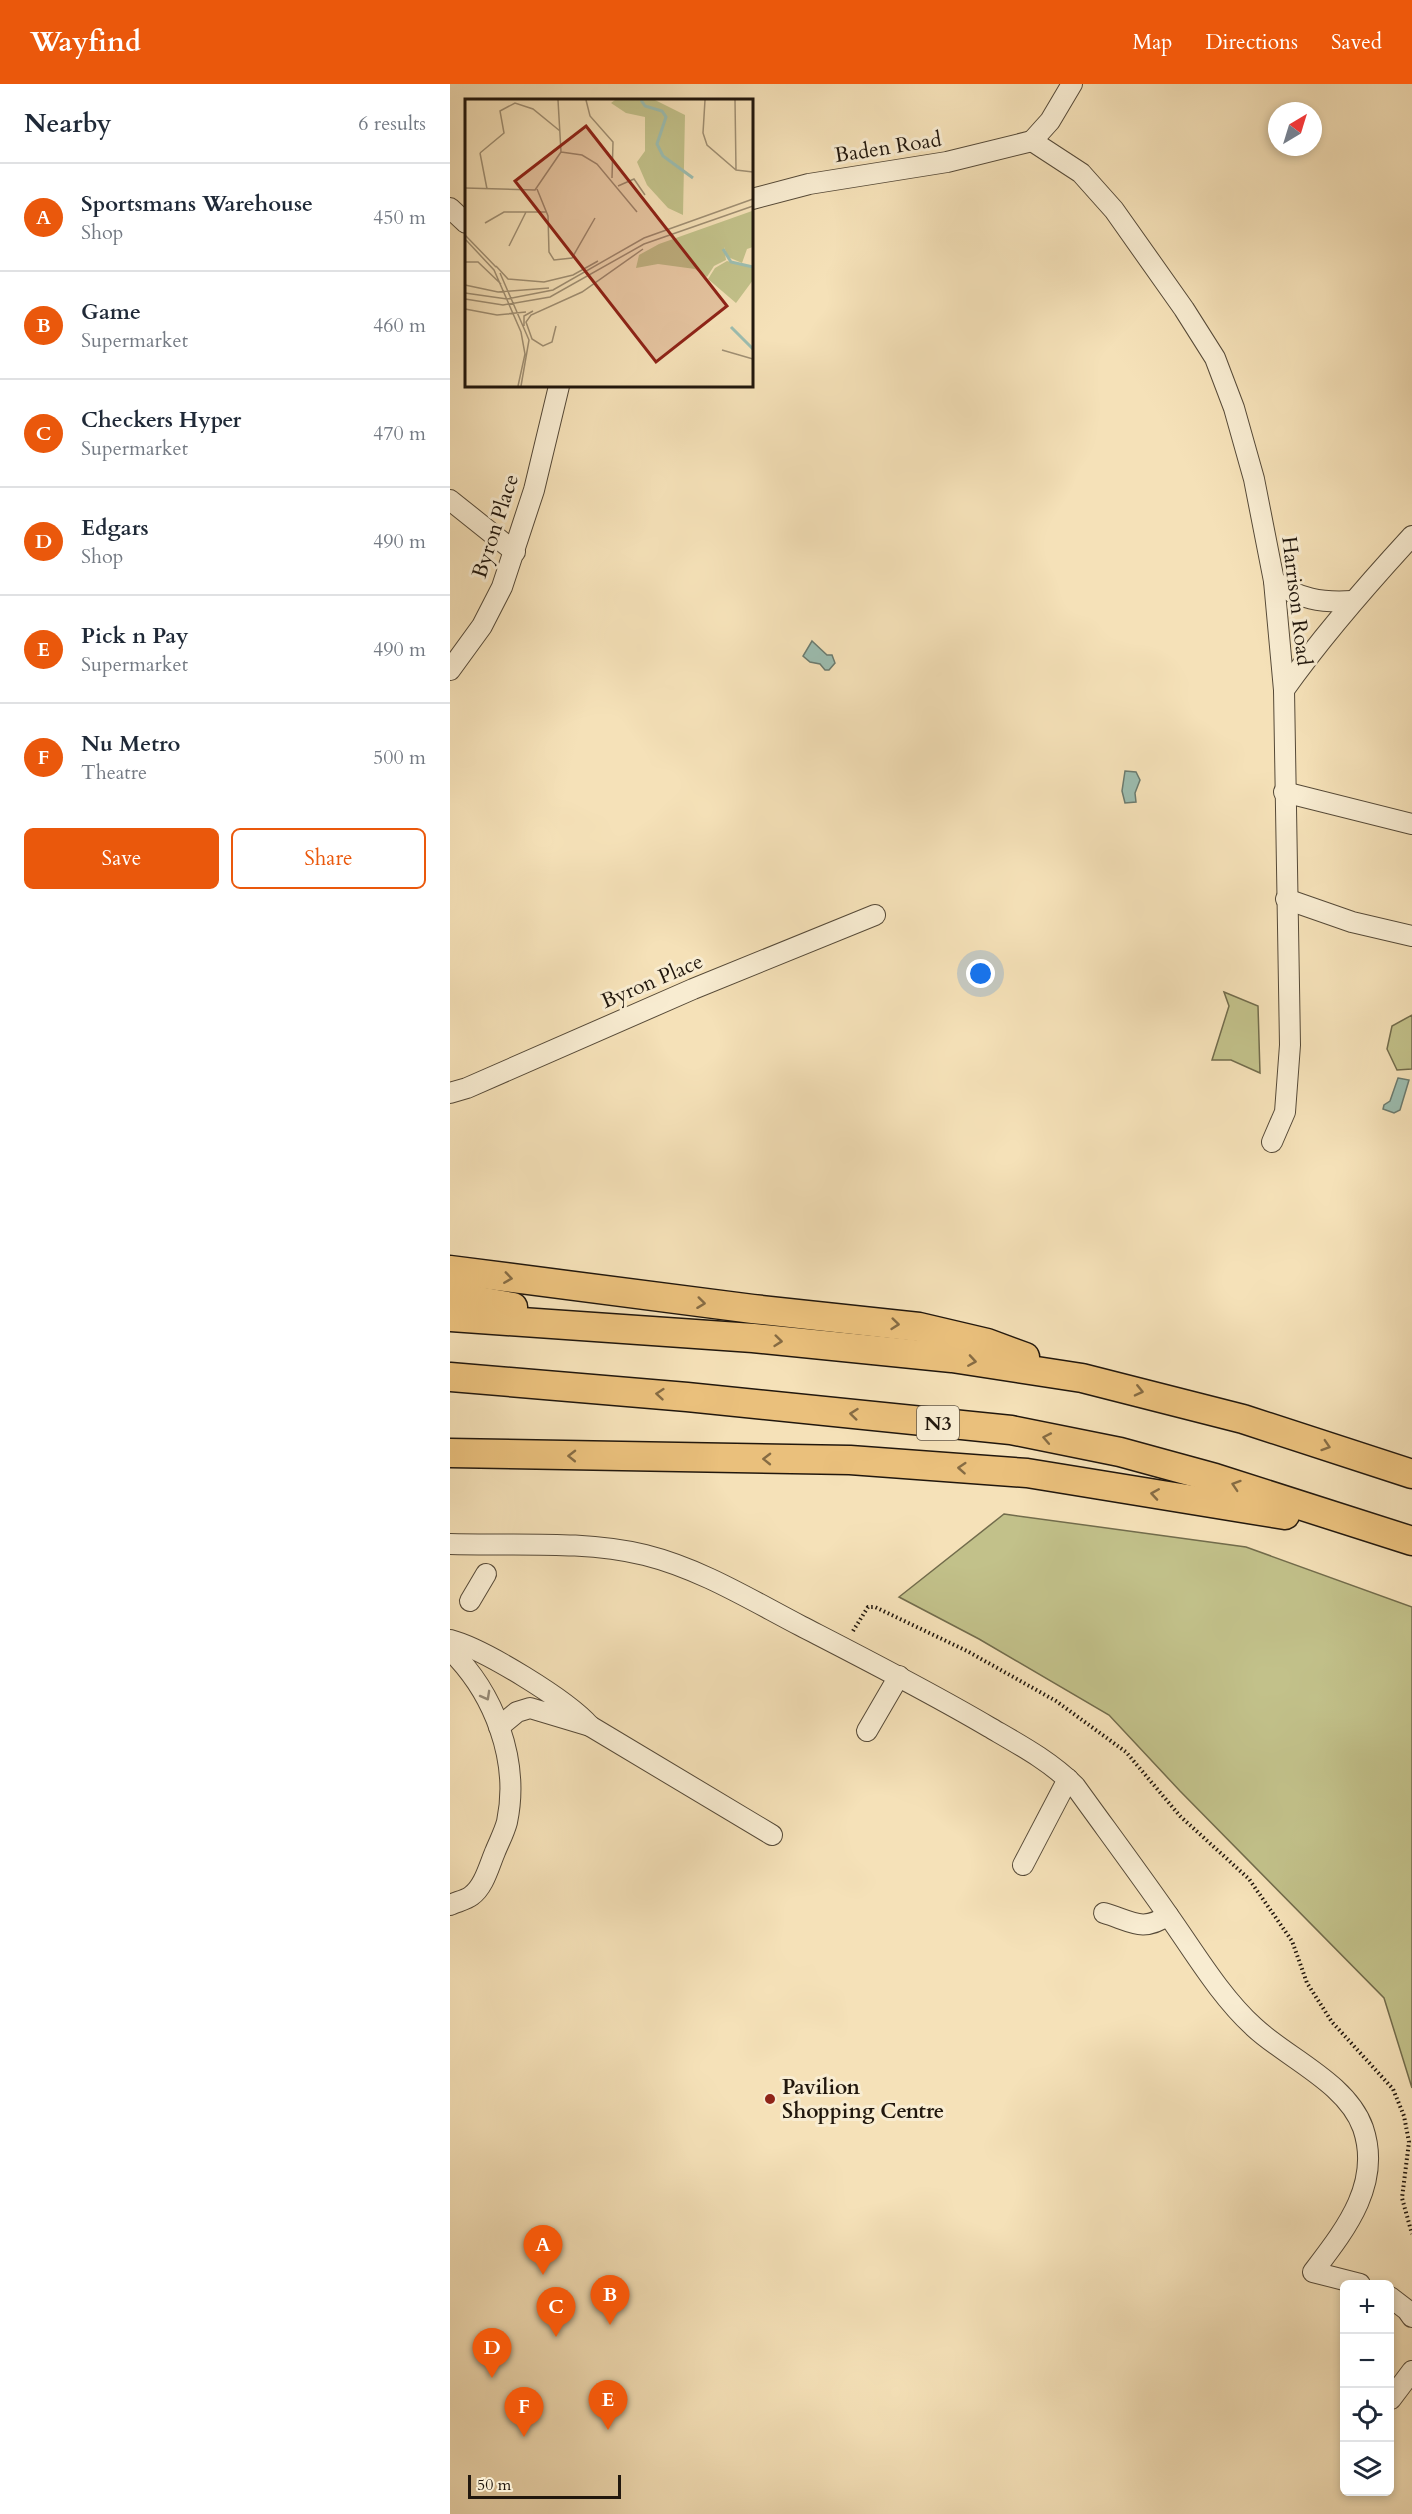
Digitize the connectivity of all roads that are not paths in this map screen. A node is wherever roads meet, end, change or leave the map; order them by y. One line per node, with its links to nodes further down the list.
1 (1072, 84): 2 (street)
2 (1032, 141): 3 (street, Baden Road); 10 (street, Harrison Road)
3 (753, 199)
4 (450, 208): 5 (street)
5 (465, 221)
6 (559, 387): 9 (street, Byron Place)
7 (450, 500): 9 (street)
8 (1412, 536): 11 (street)
9 (515, 552): 12 (street, Byron Place)
10 (1274, 581): 11 (street); 13 (street, Harrison Road)
11 (1352, 601): 13 (street)
12 (450, 670)
13 (1284, 690): 14 (street, Harrison Road)
14 (1284, 792): 15 (street); 16 (street, Harrison Road)
15 (1412, 824)
16 (1286, 899): 18 (street); 20 (street, Harrison Road)
17 (874, 915): 19 (street, Byron Place)
18 (1412, 936)
19 (450, 1093)
20 (1272, 1142)
21 (450, 1270): 26 (highway, one-way to 26)
22 (450, 1296): 24 (highway)
23 (450, 1317): 24 (highway)
24 (594, 1326): 26 (highway, one-way to 26)
25 (450, 1377): 29 (highway, N3, one-way to 25)
26 (1082, 1378): 28 (highway, one-way to 28)
27 (450, 1453): 29 (highway, one-way to 27)
28 (1412, 1474)
29 (1379, 1530): 30 (highway, N3)
30 (1412, 1541)
31 (450, 1544): 36 (street)
32 (486, 1574): 33 (street)
33 (470, 1601)
34 (450, 1640): 37 (street)
35 (450, 1650): 38 (street, one-way to 38)
36 (899, 1676): 39 (street); 40 (street)
37 (590, 1726): 38 (street); 41 (street)
38 (499, 1727): 43 (street)
39 (867, 1731)
40 (1068, 1779): 42 (street); 45 (street)
41 (772, 1835)
42 (1023, 1865)
43 (450, 1905)
44 (1104, 1913): 45 (street)
45 (1168, 1915): 46 (street)
46 (1344, 2280)
47 (1394, 2301): 48 (street)
48 (1412, 2317)
49 (1412, 2371): 50 (street)
50 (1394, 2394)

